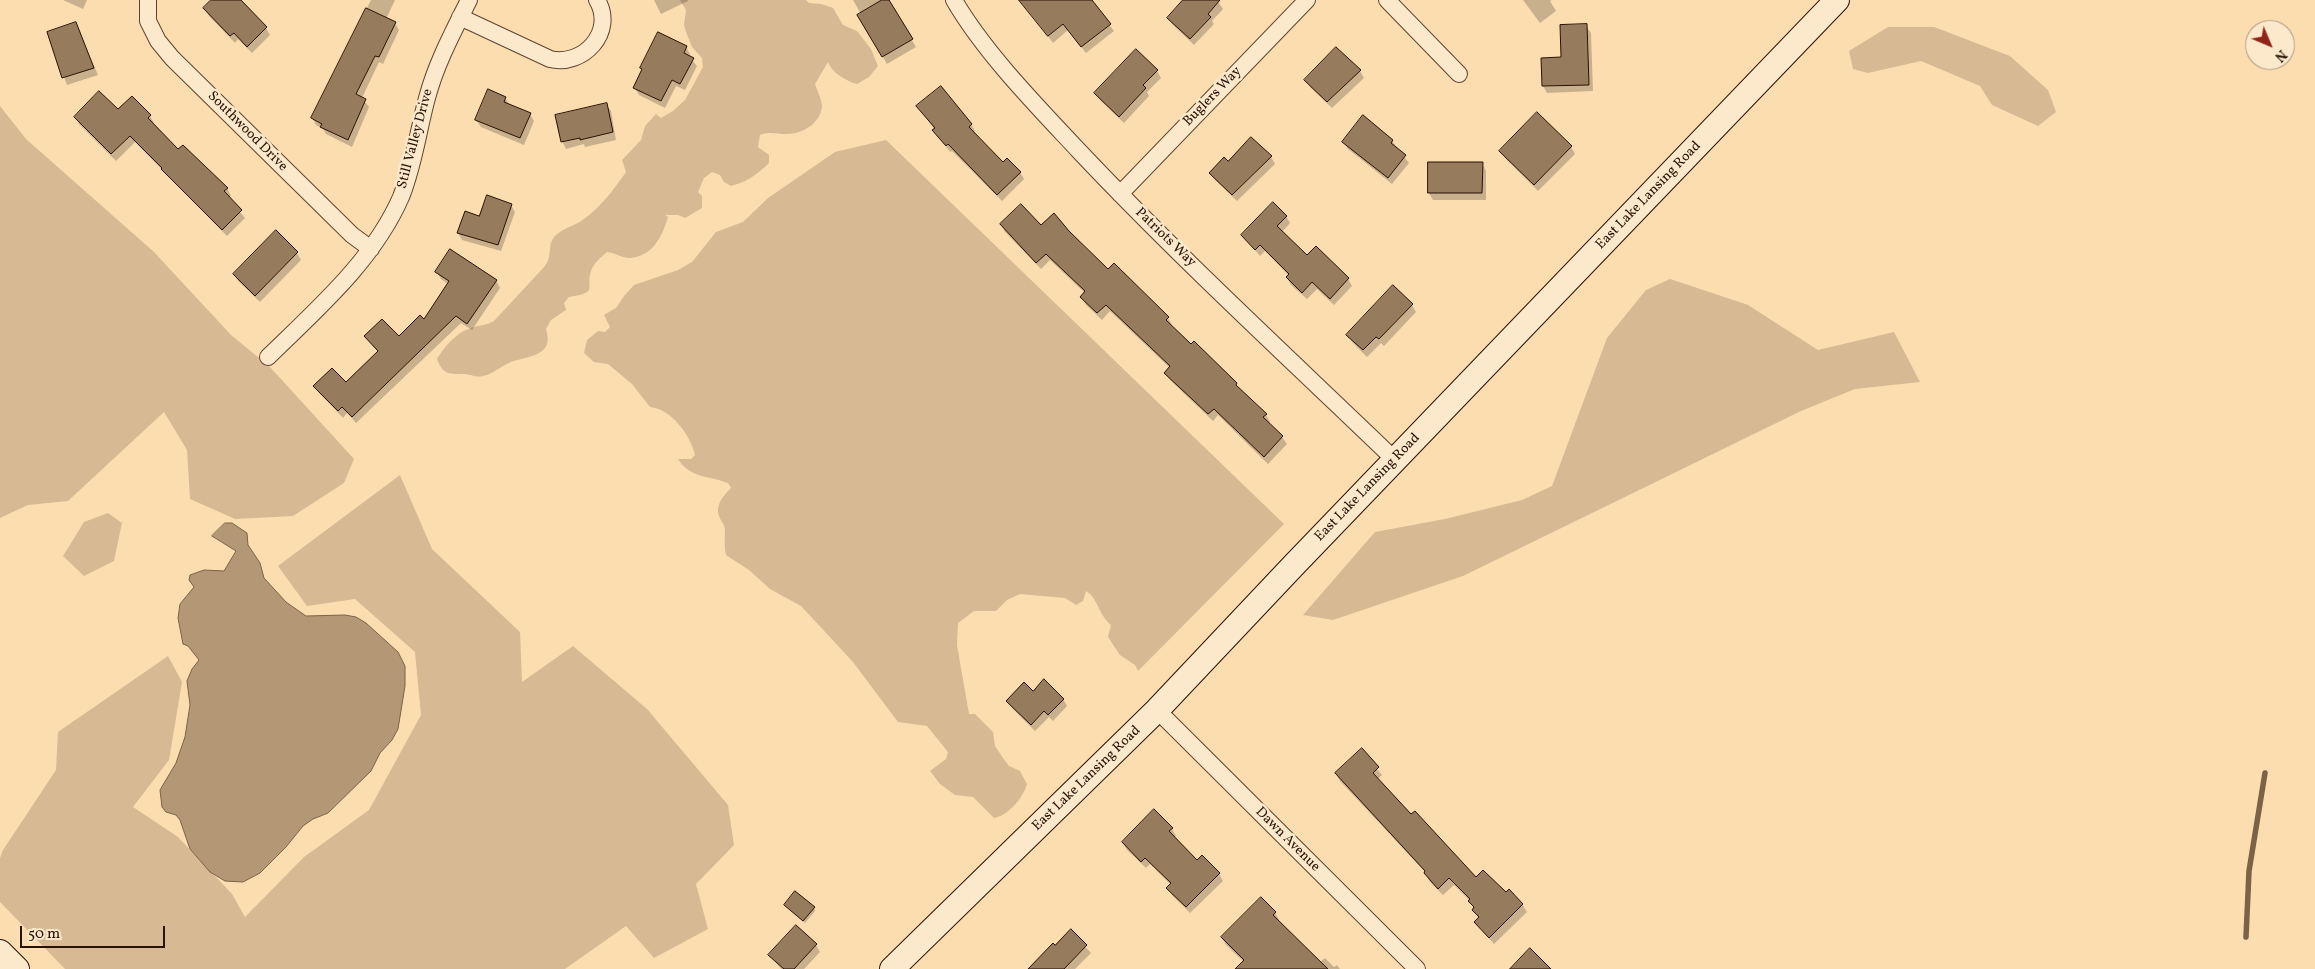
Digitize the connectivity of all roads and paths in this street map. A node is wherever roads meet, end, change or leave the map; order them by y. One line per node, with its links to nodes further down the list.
1 (148, 0): 11 (street, Southwood Drive)
2 (469, 0): 8 (street, Still Valley Drive)
3 (596, 0): 8 (street)
4 (954, 0): 10 (street, Patriots Way)
5 (1307, 0): 10 (street, Buglers Way)
6 (1387, 0): 9 (street)
7 (1837, 0): 13 (main road, East Lake Lansing Road)
8 (460, 17): 11 (street, Still Valley Drive)
9 (1459, 74)
10 (1120, 194): 13 (street, Patriots Way)
11 (371, 248): 12 (street, Still Valley Drive)
12 (268, 357)
13 (1395, 460): 14 (main road, East Lake Lansing Road)
14 (1157, 710): 17 (main road, East Lake Lansing Road); 18 (street, Dawn Avenue)
15 (0, 952): 16 (main road)
16 (17, 969)
17 (892, 969)
18 (1417, 969)

